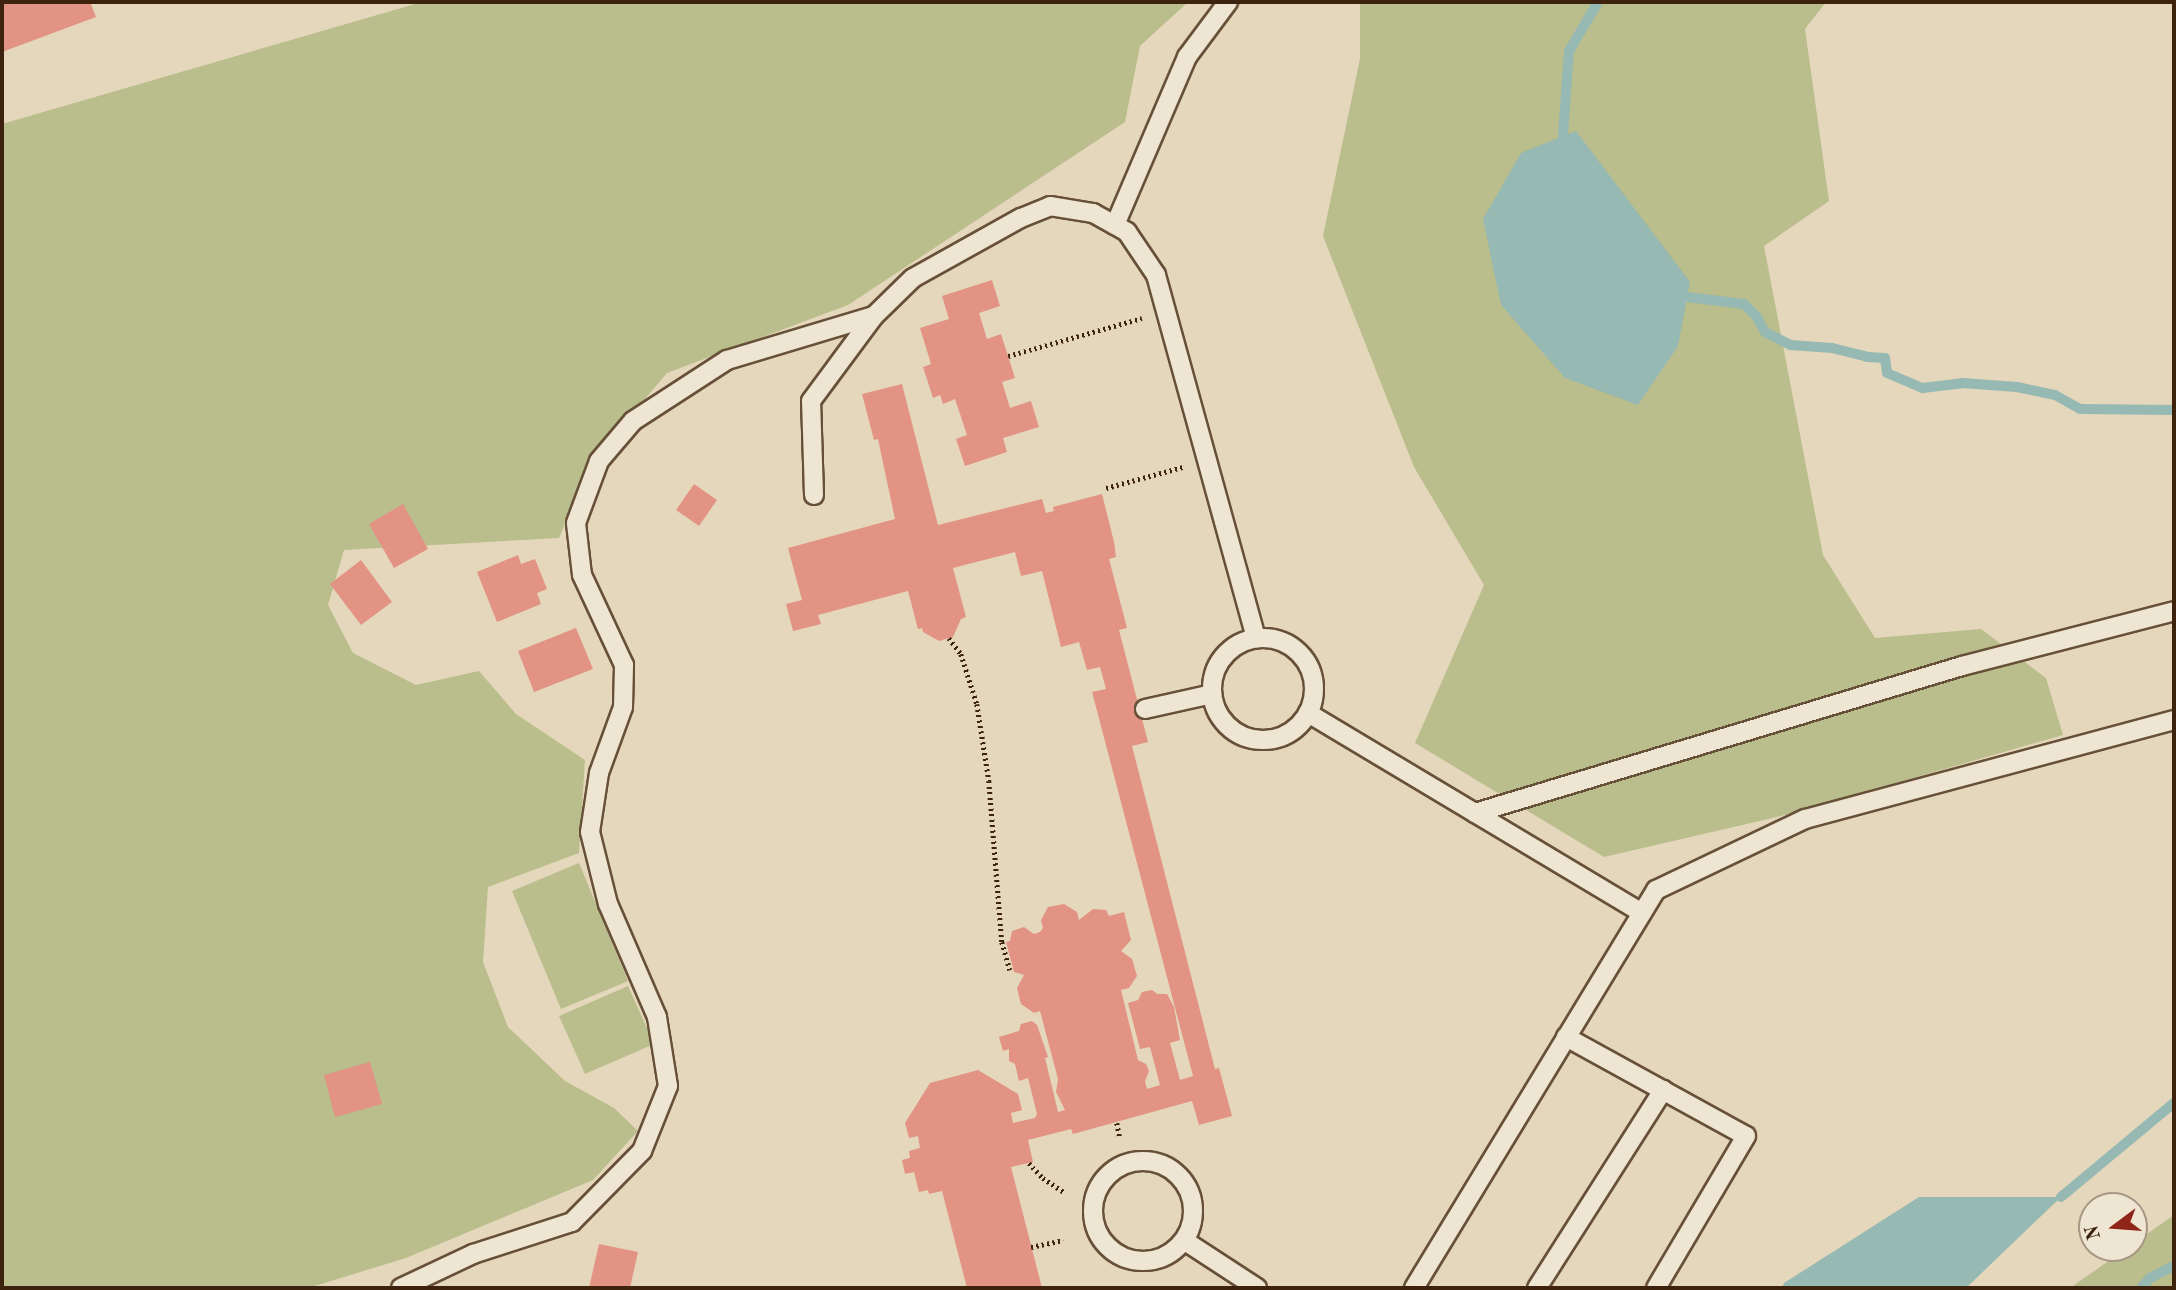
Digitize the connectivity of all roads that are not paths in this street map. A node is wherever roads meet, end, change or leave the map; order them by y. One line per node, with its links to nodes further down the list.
1 (1228, 2): 2 (lane)
2 (1115, 225): 3 (lane); 6 (lane)
3 (874, 316): 4 (lane); 16 (lane)
4 (814, 495)
5 (2174, 611): 11 (lane)
6 (1256, 638): 7 (lane); 9 (lane)
7 (1212, 694): 8 (lane); 9 (lane)
8 (1145, 709)
9 (1308, 713): 11 (lane)
10 (2174, 720): 12 (lane)
11 (1475, 813): 12 (lane)
12 (1642, 913): 13 (lane)
13 (1566, 1037): 14 (lane); 18 (lane)
14 (1663, 1090): 19 (lane); 20 (lane)
15 (1185, 1241): 15 (lane); 17 (lane)
16 (401, 1288)
17 (1256, 1288)
18 (1414, 1288)
19 (1537, 1288)
20 (1656, 1288)

